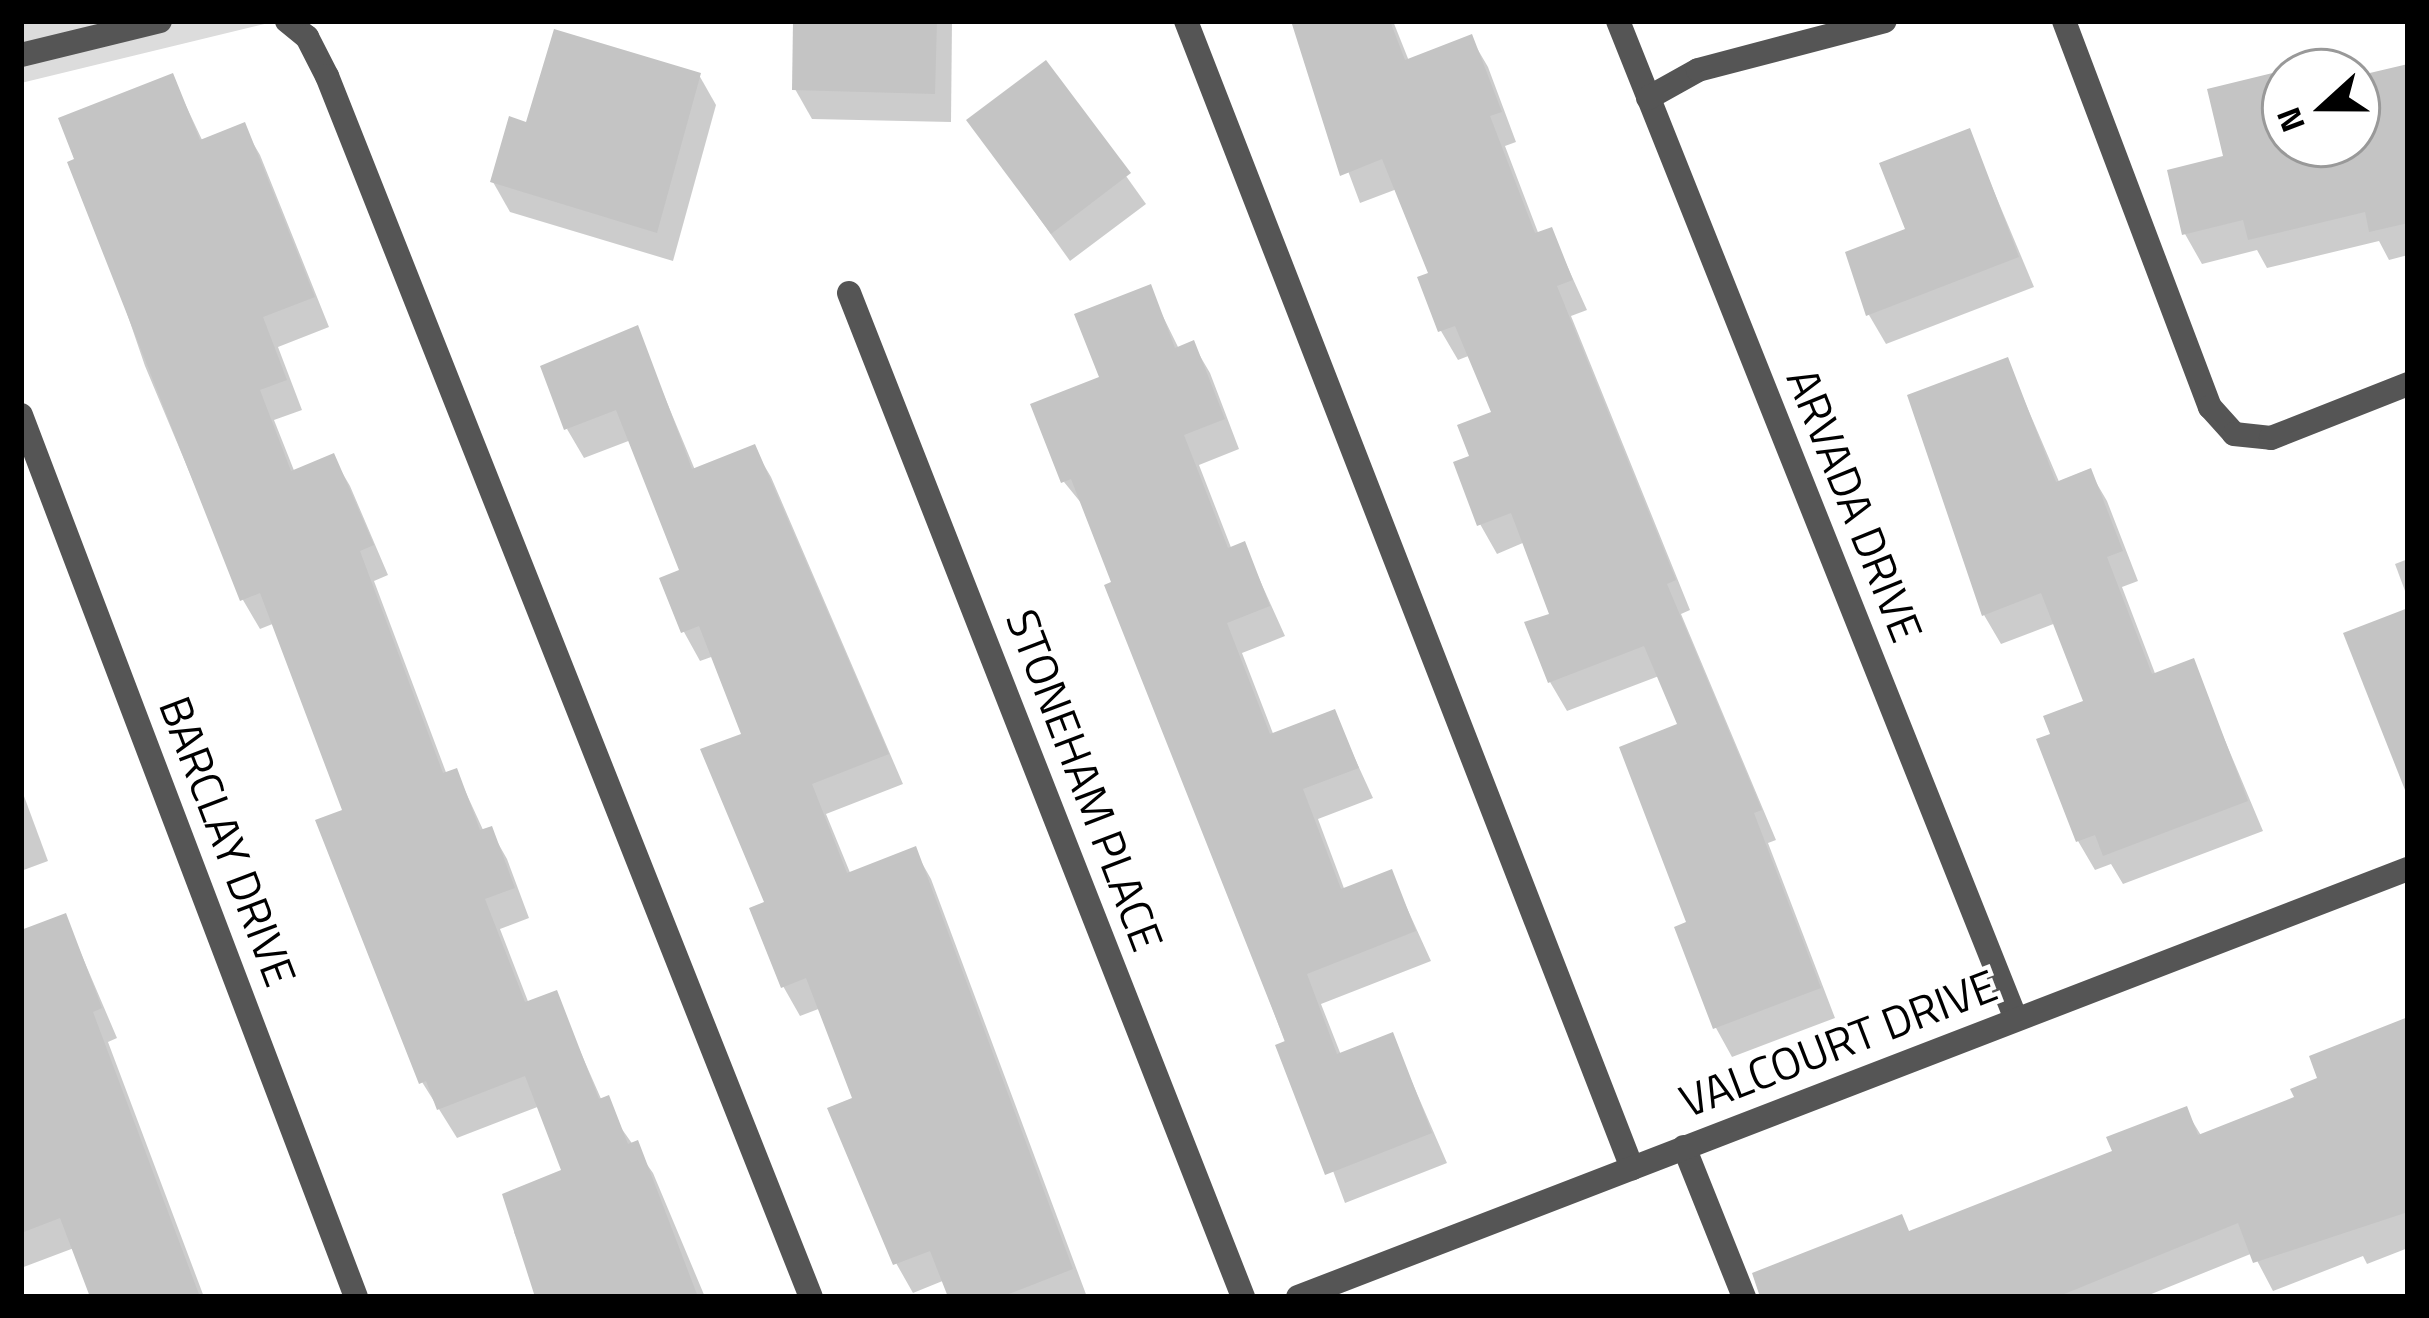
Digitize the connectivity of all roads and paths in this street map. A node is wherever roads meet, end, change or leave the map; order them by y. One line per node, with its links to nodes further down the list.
1 (160, 21): 7 (street)
2 (287, 21): 17 (street)
3 (1186, 21): 15 (street)
4 (1618, 21): 8 (street, ARVADA DRIVE)
5 (1886, 21): 8 (street)
6 (2064, 21): 10 (street)
7 (21, 55)
8 (1648, 98): 13 (street, ARVADA DRIVE)
9 (849, 293): 18 (street, STONEHAM PLACE)
10 (2408, 384)
11 (21, 415): 16 (street, BARCLAY DRIVE)
12 (2408, 869): 13 (street, VALCOURT DRIVE)
13 (2015, 1019): 14 (street, VALCOURT DRIVE)
14 (1684, 1148): 15 (street, VALCOURT DRIVE); 20 (street)
15 (1632, 1168): 19 (street, VALCOURT DRIVE)
16 (356, 1297)
17 (811, 1297)
18 (1243, 1297)
19 (1298, 1297)
20 (1744, 1297)

